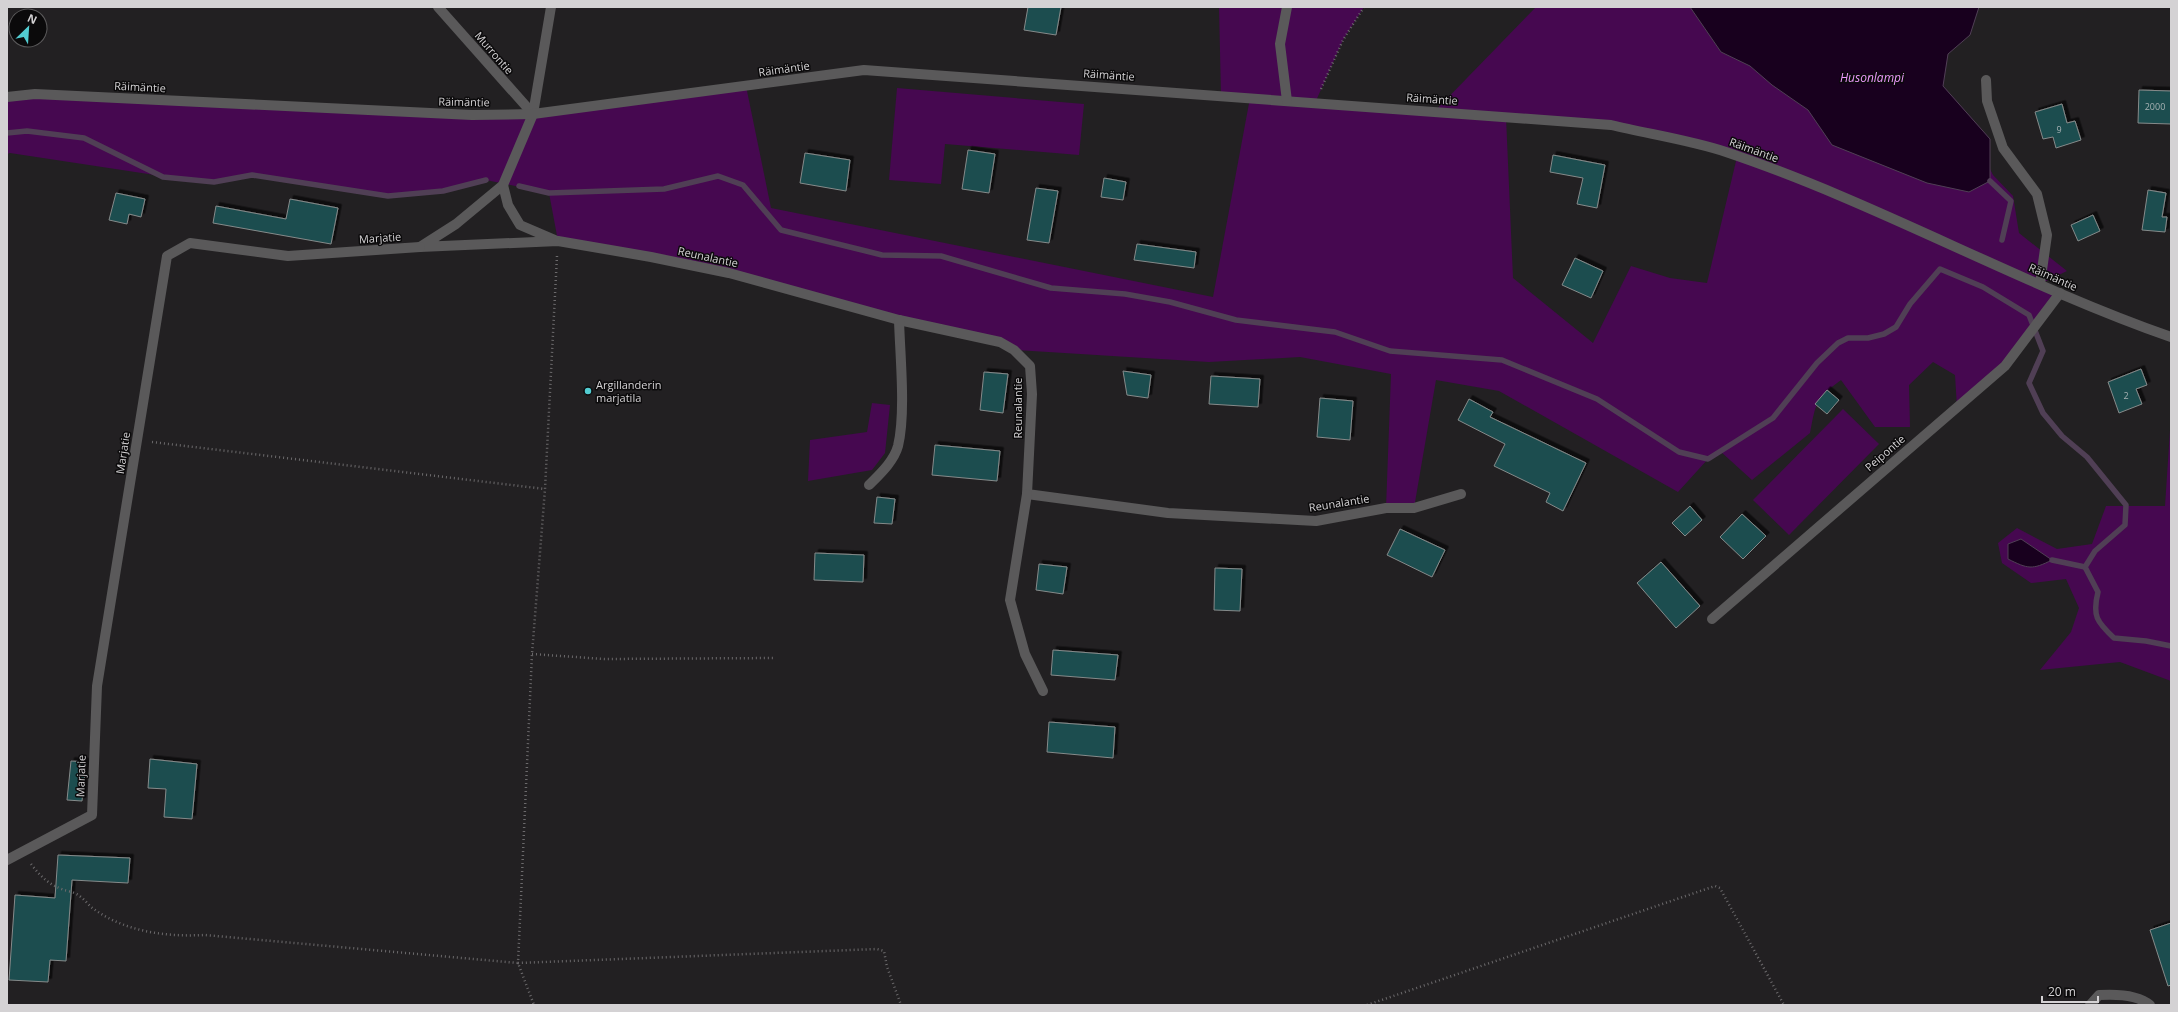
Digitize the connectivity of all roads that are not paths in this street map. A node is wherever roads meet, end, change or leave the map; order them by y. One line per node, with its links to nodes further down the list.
1 (438, 7): 7 (street, Murrontie)
2 (551, 7): 7 (street)
3 (1287, 7): 6 (street)
4 (1986, 80): 11 (street)
5 (7, 97): 7 (street, Räimäntie)
6 (1287, 101): 7 (street, Räimäntie); 11 (street, Räimäntie)
7 (534, 114): 8 (street)
8 (503, 185): 9 (street); 10 (street)
9 (558, 241): 10 (street, Reunalantie); 13 (street, Reunalantie)
10 (420, 247): 20 (street, Marjatie)
11 (2040, 284): 12 (street, Räimäntie)
12 (2060, 293): 14 (street, Räimäntie); 18 (street, Peipontie)
13 (899, 320): 15 (street); 16 (street, Reunalantie)
14 (2171, 337)
15 (869, 485)
16 (1027, 494): 17 (street, Reunalantie); 19 (street, Reunalantie)
17 (1461, 494)
18 (1712, 619)
19 (1043, 691)
20 (7, 860)
21 (2090, 1005): 22 (street)
22 (2150, 1005)

